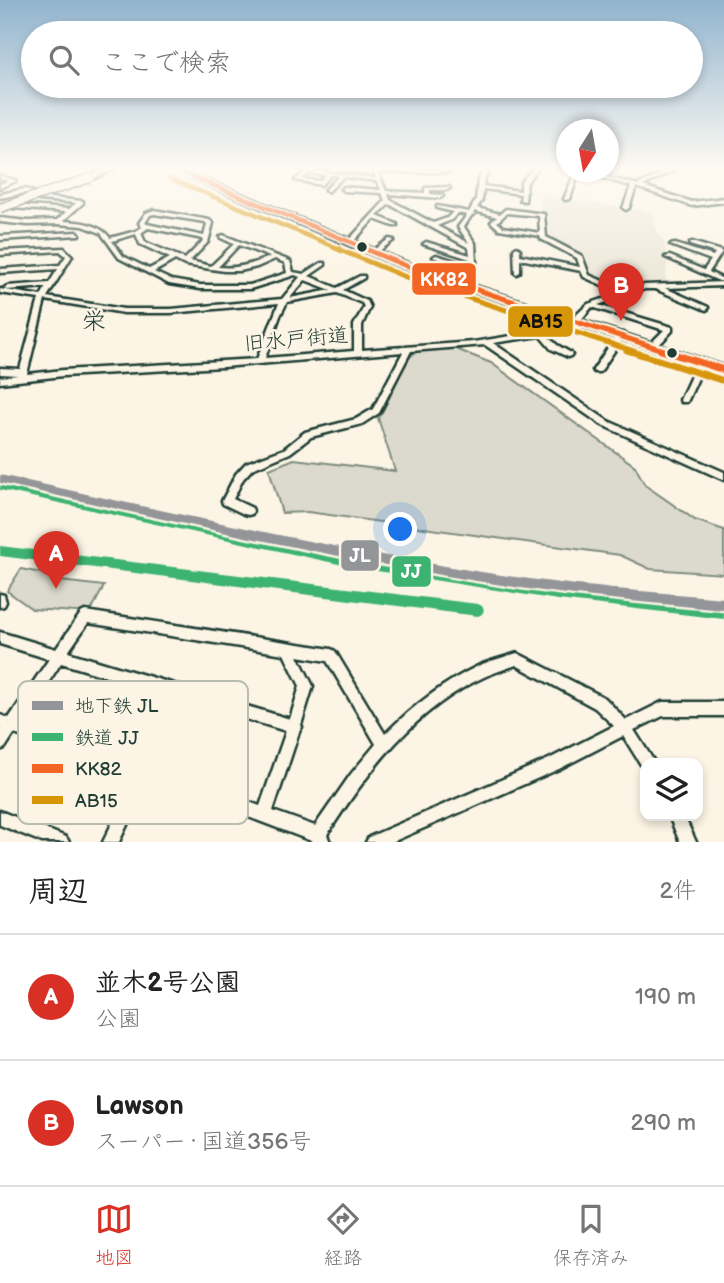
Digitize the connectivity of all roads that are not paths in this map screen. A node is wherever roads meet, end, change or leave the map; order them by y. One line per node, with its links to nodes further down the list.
1 (19, 207): 8 (street)
2 (75, 207): 8 (street)
3 (268, 207): 28 (highway)
4 (382, 207): 12 (street)
5 (400, 207): 16 (street)
6 (440, 207): 10 (street)
7 (475, 207): 9 (street)
8 (71, 211): 14 (street)
9 (473, 211): 10 (street); 11 (street); 31 (street)
10 (456, 212): 16 (street)
11 (501, 216): 20 (street); 20 (street)
12 (374, 217): 15 (street); 28 (street)
13 (0, 220): 14 (street)
14 (58, 222): 25 (street)
15 (395, 225)
16 (434, 225): 31 (street)
17 (146, 226): 18 (street); 24 (street); 24 (street)
18 (138, 232): 25 (street); 39 (street)
19 (77, 233): 21 (street)
20 (542, 235): 47 (street)
21 (40, 236): 23 (street); 33 (street)
22 (223, 237): 27 (street)
23 (0, 238)
24 (207, 238): 41 (street)
25 (108, 240): 49 (street)
26 (391, 240): 35 (street)
27 (238, 243): 36 (street); 45 (street)
28 (349, 243): 35 (highway)
29 (426, 244): 40 (street)
30 (673, 246): 32 (street)
31 (471, 247): 40 (street)
32 (692, 247): 43 (street); 52 (street)
33 (32, 251): 34 (street); 44 (street)
34 (0, 253)
35 (373, 253): 55 (highway)
36 (275, 257): 45 (street); 51 (street)
37 (436, 257): 46 (street)
38 (668, 257): 43 (street)
39 (174, 258): 41 (street); 49 (street)
40 (473, 258): 46 (street)
41 (185, 263): 45 (street)
42 (323, 264): 53 (street)
43 (681, 264): 52 (street)
44 (63, 267): 48 (street); 56 (street)
45 (213, 268)
46 (469, 268): 55 (street)
47 (582, 269): 50 (street); 60 (street)
48 (0, 271)
49 (149, 272): 51 (street)
50 (517, 272)
51 (290, 274): 53 (street)
52 (705, 274): 57 (street)
53 (303, 275): 59 (street); 62 (street)
54 (362, 277): 59 (street)
55 (455, 284): 65 (highway)
56 (51, 285): 58 (street); 61 (street)
57 (656, 286): 60 (street); 64 (street)
58 (0, 289): 61 (street)
59 (337, 291): 62 (street); 74 (street)
60 (626, 293): 63 (street)
61 (43, 298): 62 (street); 81 (street)
62 (283, 301): 76 (street)
63 (590, 305): 66 (street); 72 (street)
64 (706, 308)
65 (564, 317): 66 (highway); 68 (street)
66 (576, 320): 67 (highway)
67 (594, 326): 68 (street, 旧水戸街道); 70 (highway)
68 (555, 330): 69 (street, 旧水戸街道)
69 (541, 333): 71 (street, 旧水戸街道); 75 (street)
70 (621, 335): 72 (highway); 79 (street)
71 (486, 342): 73 (street, 旧水戸街道); 84 (street)
72 (653, 346): 77 (highway)
73 (408, 349): 74 (street, 旧水戸街道); 85 (street)
74 (358, 351): 76 (street, 旧水戸街道)
75 (568, 355)
76 (261, 359): 81 (street, 旧水戸街道)
77 (701, 363): 80 (highway); 83 (street)
78 (0, 370): 81 (street)
79 (597, 370)
80 (724, 370)
81 (22, 374): 82 (street, 旧水戸街道)
82 (0, 380)
83 (684, 400)
84 (724, 476)
85 (248, 510)
86 (0, 638): 88 (street)
87 (288, 649): 88 (street); 95 (street); 98 (street)
88 (60, 655): 89 (street); 90 (street)
89 (40, 681)
90 (144, 681)
91 (18, 709): 94 (street)
92 (724, 709): 96 (street)
93 (248, 713): 95 (street)
94 (6, 724): 97 (street)
95 (295, 727): 101 (street)
96 (625, 727): 98 (street); 99 (street); 108 (street)
97 (0, 743)
98 (384, 745): 105 (street)
99 (645, 758)
100 (248, 808): 101 (street)
101 (265, 814): 105 (street)
102 (0, 818): 106 (street)
103 (678, 821): 109 (street)
104 (120, 824): 107 (street)
105 (320, 838)
106 (61, 842)
107 (111, 842)
108 (374, 842)
109 (688, 842)

